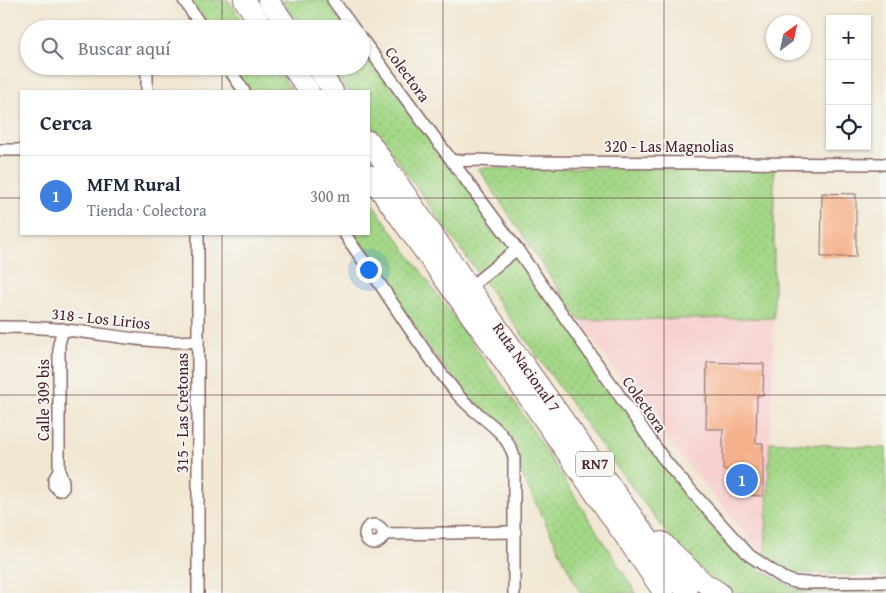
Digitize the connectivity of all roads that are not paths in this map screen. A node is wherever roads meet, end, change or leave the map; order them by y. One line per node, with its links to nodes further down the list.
1 (184, 0): 5 (street)
2 (244, 0): 6 (highway)
3 (268, 0): 7 (highway)
4 (333, 0): 8 (street)
5 (197, 20)
6 (258, 20)
7 (282, 20)
8 (347, 20)
9 (370, 50): 21 (street, Colectora)
10 (147, 75): 14 (street)
11 (234, 75): 15 (street)
12 (297, 75): 16 (highway)
13 (322, 75): 17 (highway)
14 (147, 90)
15 (243, 90)
16 (308, 90)
17 (332, 90)
18 (370, 142): 27 (highway, Ruta Nacional 7 / RN7)
19 (0, 150): 20 (street)
20 (20, 150)
21 (452, 162): 22 (street, 320 - Las Magnolias); 26 (street, Colectora)
22 (886, 164)
23 (370, 176): 33 (highway, Ruta Nacional 7 / RN7)
24 (198, 235): 30 (street, 315 - Las Cretonas)
25 (346, 235): 34 (street)
26 (517, 249): 27 (street); 36 (street, Colectora)
27 (470, 287): 32 (highway, Ruta Nacional 7 / RN7)
28 (0, 327): 29 (street, 318 - Los Lirios)
29 (63, 329): 30 (street, 318 - Los Lirios); 31 (street, Calle 309 bis)
30 (198, 341): 37 (street, 315 - Las Cretonas)
31 (59, 470)
32 (610, 484): 41 (highway, Ruta Nacional 7 / RN7); 42 (highway)
33 (615, 522): 39 (highway); 40 (highway, Ruta Nacional 7 / RN7)
34 (515, 532): 35 (street); 38 (street)
35 (383, 534)
36 (886, 582)
37 (198, 593)
38 (514, 593)
39 (653, 593)
40 (664, 593)
41 (686, 593)
42 (720, 593)

